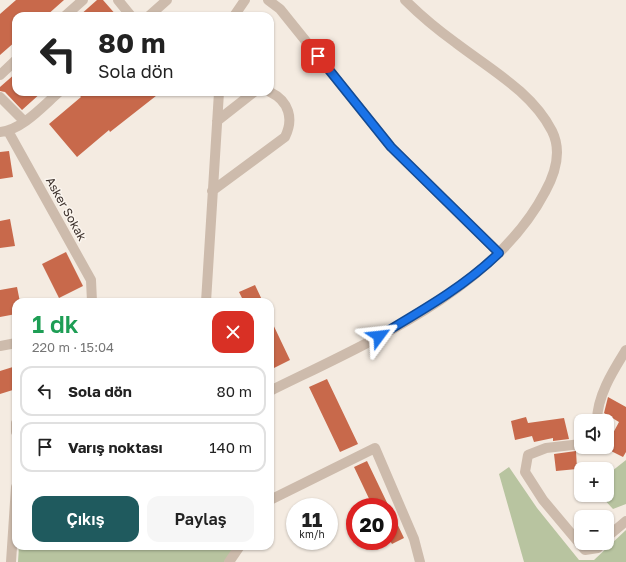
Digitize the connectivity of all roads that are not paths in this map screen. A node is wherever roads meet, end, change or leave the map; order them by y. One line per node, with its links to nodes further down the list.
1 (83, 0): 7 (street)
2 (118, 0): 8 (street)
3 (167, 0): 9 (street)
4 (245, 0): 10 (street)
5 (268, 0): 22 (street)
6 (405, 0): 22 (street)
7 (70, 12)
8 (128, 12)
9 (154, 12)
10 (237, 12)
11 (12, 64): 12 (street)
12 (0, 75)
13 (274, 94): 21 (street)
14 (0, 96): 18 (street)
15 (54, 96): 18 (street)
16 (219, 96): 19 (street)
17 (249, 96): 19 (street)
18 (24, 121): 20 (street)
19 (217, 121): 21 (street)
20 (4, 131): 23 (street, Asker Sokak)
21 (212, 191): 24 (street)
22 (499, 253): 28 (street)
23 (92, 298)
24 (206, 298)
25 (12, 343): 26 (street)
26 (0, 346)
27 (626, 350): 29 (street)
28 (274, 389)
29 (597, 414)
30 (574, 445): 34 (street)
31 (274, 498): 39 (street)
32 (626, 521): 33 (street)
33 (614, 531)
34 (574, 537)
35 (12, 547): 37 (street)
36 (237, 550): 38 (street)
37 (11, 562)
38 (229, 562)
39 (420, 562)

